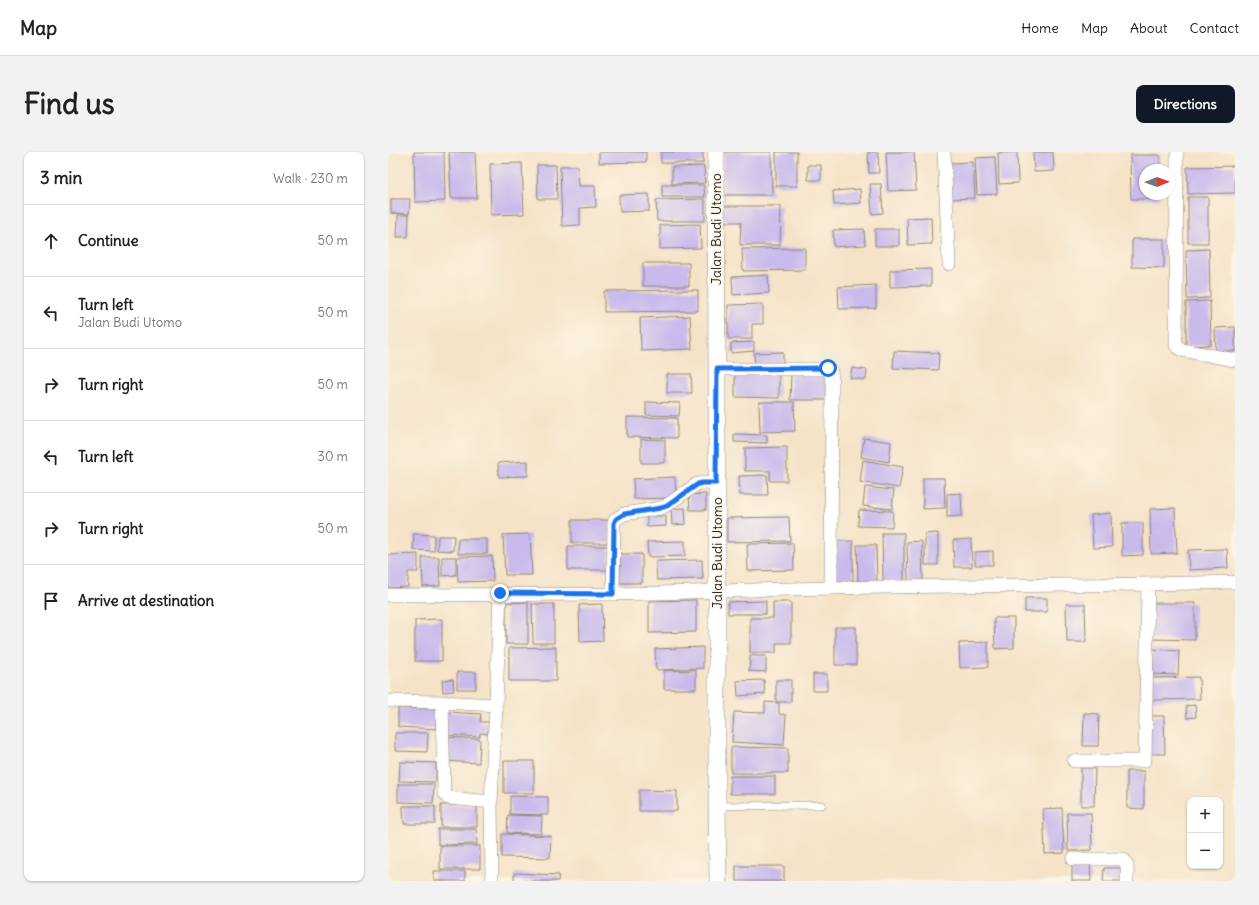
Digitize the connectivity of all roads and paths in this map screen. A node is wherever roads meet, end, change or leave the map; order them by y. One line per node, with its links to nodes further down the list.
1 (716, 152): 6 (street, Jalan Budi Utomo)
2 (944, 152): 4 (street)
3 (1177, 152): 5 (street)
4 (949, 264)
5 (1235, 360)
6 (717, 369): 7 (street, Jalan Budi Utomo); 10 (street)
7 (716, 483): 11 (street, Jalan Budi Utomo); 13 (street)
8 (1235, 582): 9 (street)
9 (1148, 584): 10 (street); 18 (street)
10 (831, 588): 11 (street)
11 (718, 592): 13 (street); 21 (street, Jalan Budi Utomo)
12 (500, 593): 13 (street); 14 (street); 17 (street)
13 (613, 594)
14 (388, 595)
15 (388, 701): 16 (street)
16 (442, 702): 17 (street); 19 (street)
17 (496, 705): 19 (street)
18 (1074, 761)
19 (491, 802): 23 (street)
20 (822, 805): 21 (lane)
21 (717, 806): 24 (street, Jalan Budi Utomo)
22 (1073, 859): 25 (street)
23 (492, 881)
24 (718, 881)
25 (1127, 881)

